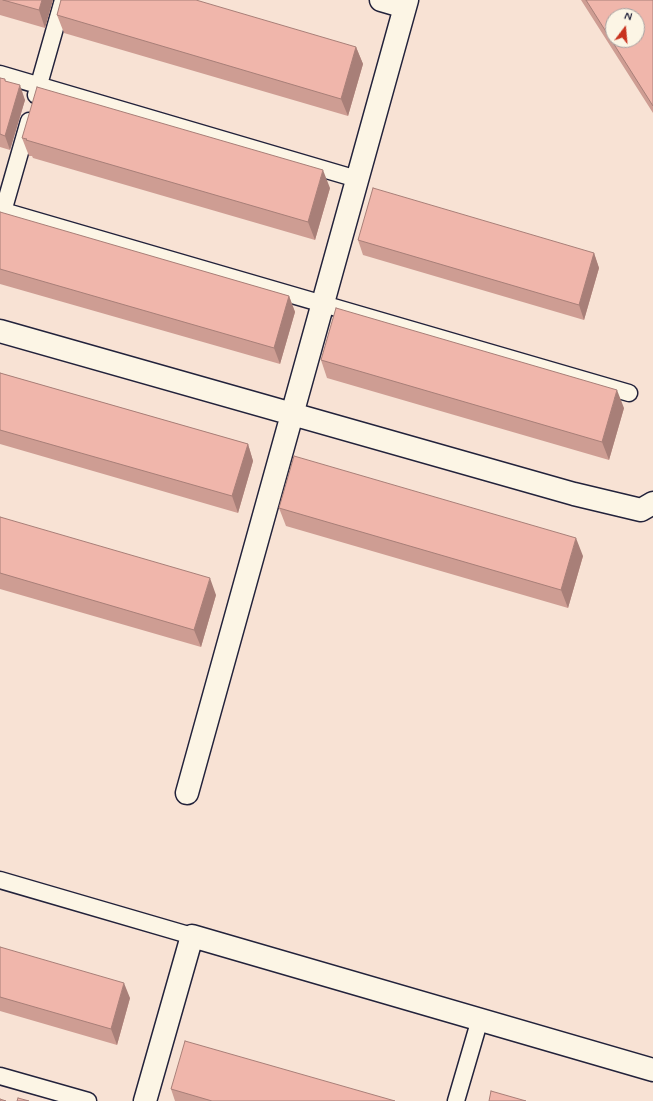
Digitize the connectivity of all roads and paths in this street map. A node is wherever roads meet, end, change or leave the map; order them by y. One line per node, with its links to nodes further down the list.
1 (63, 0): 5 (lane)
2 (381, 0): 3 (street)
3 (406, 4): 6 (street)
4 (0, 74): 5 (lane)
5 (39, 85): 6 (lane); 7 (lane)
6 (357, 179): 8 (street)
7 (1, 214): 8 (lane)
8 (323, 304): 10 (lane); 11 (street)
9 (0, 331): 11 (street)
10 (629, 393)
11 (292, 414): 12 (street); 13 (street)
12 (653, 503)
13 (187, 793)
14 (0, 880): 15 (lane)
15 (192, 936): 16 (street); 20 (street)
16 (480, 1019): 17 (street); 21 (lane)
17 (653, 1070)
18 (0, 1076): 19 (lane)
19 (88, 1101)
20 (145, 1101)
21 (456, 1101)

